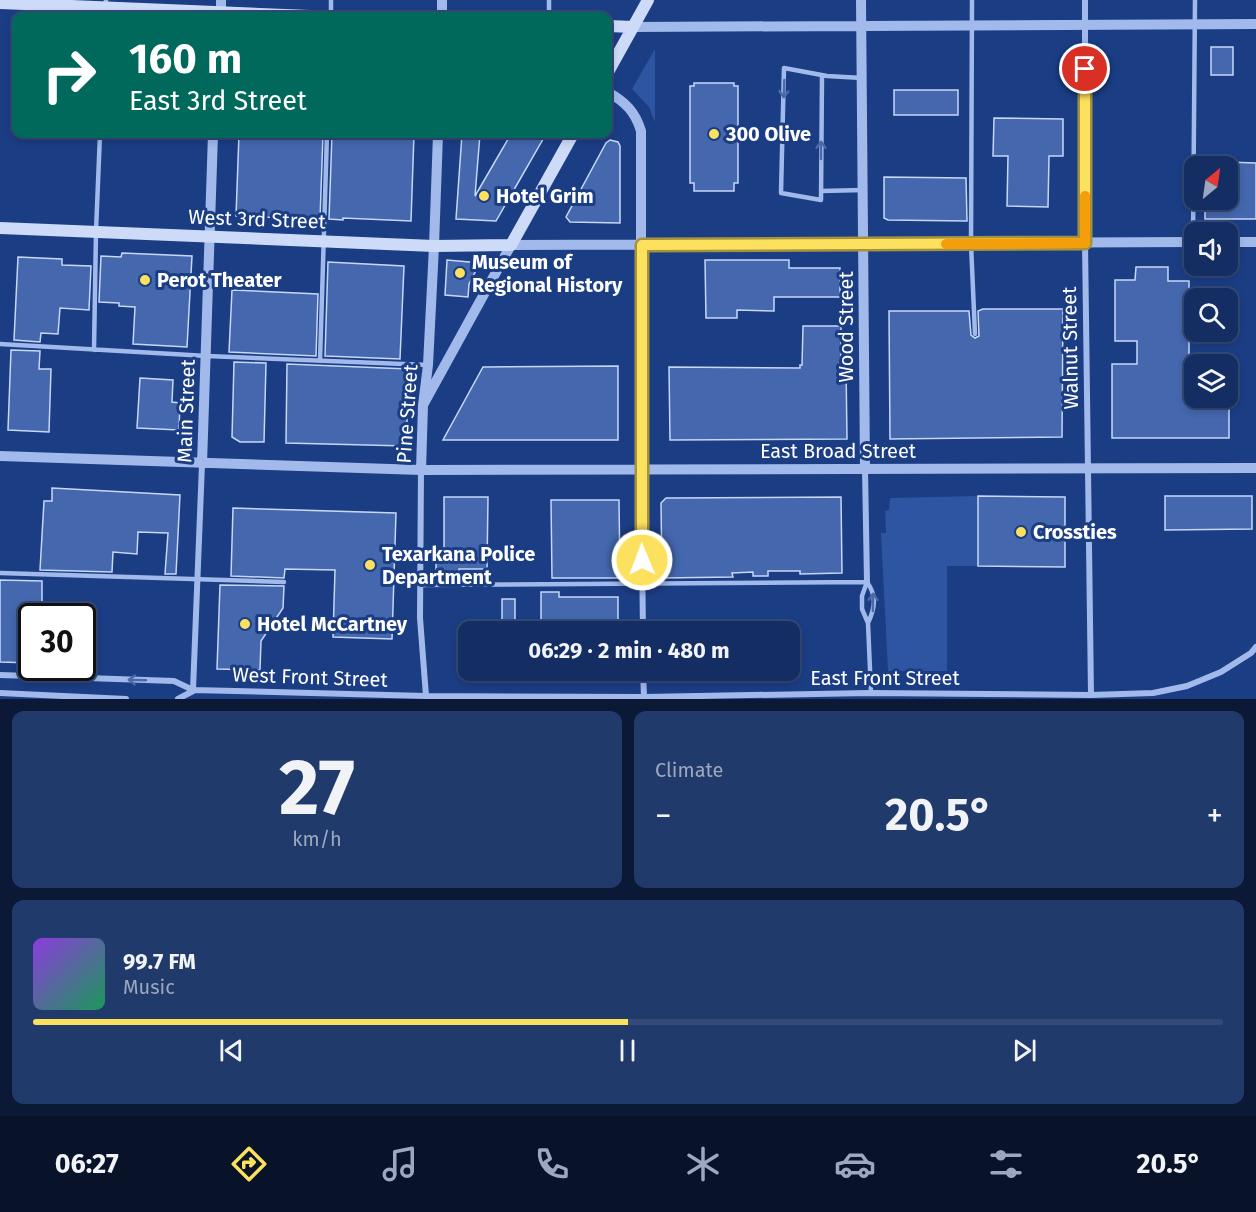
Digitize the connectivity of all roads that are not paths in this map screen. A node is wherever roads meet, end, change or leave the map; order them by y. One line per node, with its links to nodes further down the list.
1 (648, 0): 14 (main road)
2 (861, 0): 15 (street, Wood Street)
3 (972, 0): 12 (lane)
4 (1085, 0): 13 (street, Walnut Street)
5 (1195, 0): 10 (lane)
6 (0, 3): 7 (main road)
7 (105, 8): 8 (main road)
8 (171, 12)
9 (1256, 24): 10 (street)
10 (1195, 25): 13 (street); 27 (lane)
11 (612, 26): 14 (main road)
12 (972, 26): 13 (street); 15 (street); 36 (lane)
13 (1085, 26): 35 (street, Walnut Street)
14 (633, 27): 15 (street); 16 (main road)
15 (861, 27): 18 (street, Wood Street)
16 (612, 65)
17 (822, 75): 18 (lane); 26 (lane, one-way to 17); 26 (lane, one-way to 26)
18 (862, 78): 25 (street, Wood Street)
19 (612, 95): 38 (street)
20 (100, 138): 29 (lane)
21 (213, 138): 30 (street, Main Street)
22 (327, 138): 31 (lane)
23 (438, 138): 40 (street, Pine Street)
24 (571, 138): 37 (main road)
25 (863, 190): 26 (lane); 39 (street, Wood Street)
26 (821, 191)
27 (1193, 222)
28 (0, 228): 29 (main road, West 3rd Street)
29 (96, 231): 30 (main road, West 3rd Street); 43 (lane)
30 (209, 236): 31 (main road, West 3rd Street); 44 (street, Main Street)
31 (323, 241): 40 (main road, West 3rd Street); 45 (lane)
32 (1184, 242): 35 (street)
33 (1238, 242): 34 (street)
34 (1256, 242)
35 (1085, 243): 36 (street); 50 (street, Walnut Street)
36 (971, 244): 39 (street); 41 (lane)
37 (511, 245): 38 (street); 40 (main road, West 3rd Street); 47 (street)
38 (642, 245): 39 (street); 52 (street)
39 (864, 245): 53 (street, Wood Street)
40 (434, 246): 46 (street, Pine Street)
41 (975, 334)
42 (0, 344): 43 (lane)
43 (94, 350): 44 (lane)
44 (207, 356): 45 (lane); 49 (street, Main Street)
45 (320, 361): 46 (lane)
46 (428, 365): 47 (street, Pine Street)
47 (423, 405): 54 (street, Pine Street)
48 (0, 456): 49 (street, East Broad Street)
49 (202, 464): 54 (street, East Broad Street); 56 (street, Main Street)
50 (1087, 467): 51 (street, East Broad Street); 53 (street, East Broad Street); 69 (street, Walnut Street)
51 (1256, 468)
52 (641, 469): 53 (street, East Broad Street); 54 (street, East Broad Street); 59 (street)
53 (865, 469): 58 (street, Wood Street)
54 (421, 470): 60 (street, Pine Street)
55 (0, 573): 56 (lane)
56 (198, 579): 57 (lane); 66 (street, Main Street)
57 (284, 582)
58 (867, 582): 59 (lane); 62 (lane); 62 (lane, one-way to 58)
59 (642, 583): 60 (lane); 61 (street)
60 (420, 585): 70 (street, Pine Street)
61 (643, 621)
62 (868, 623): 68 (lane)
63 (1256, 647): 69 (street, East Front Street)
64 (0, 675): 66 (street, West Front Street, one-way to 64)
65 (643, 681): 71 (street)
66 (193, 690): 70 (street, West Front Street); 73 (street)
67 (0, 693): 72 (street)
68 (871, 693): 69 (street, East Front Street); 71 (street, East Front Street)
69 (1091, 695)
70 (426, 696): 71 (street, East Front Street)
71 (644, 697)
72 (126, 699)
73 (178, 699)

